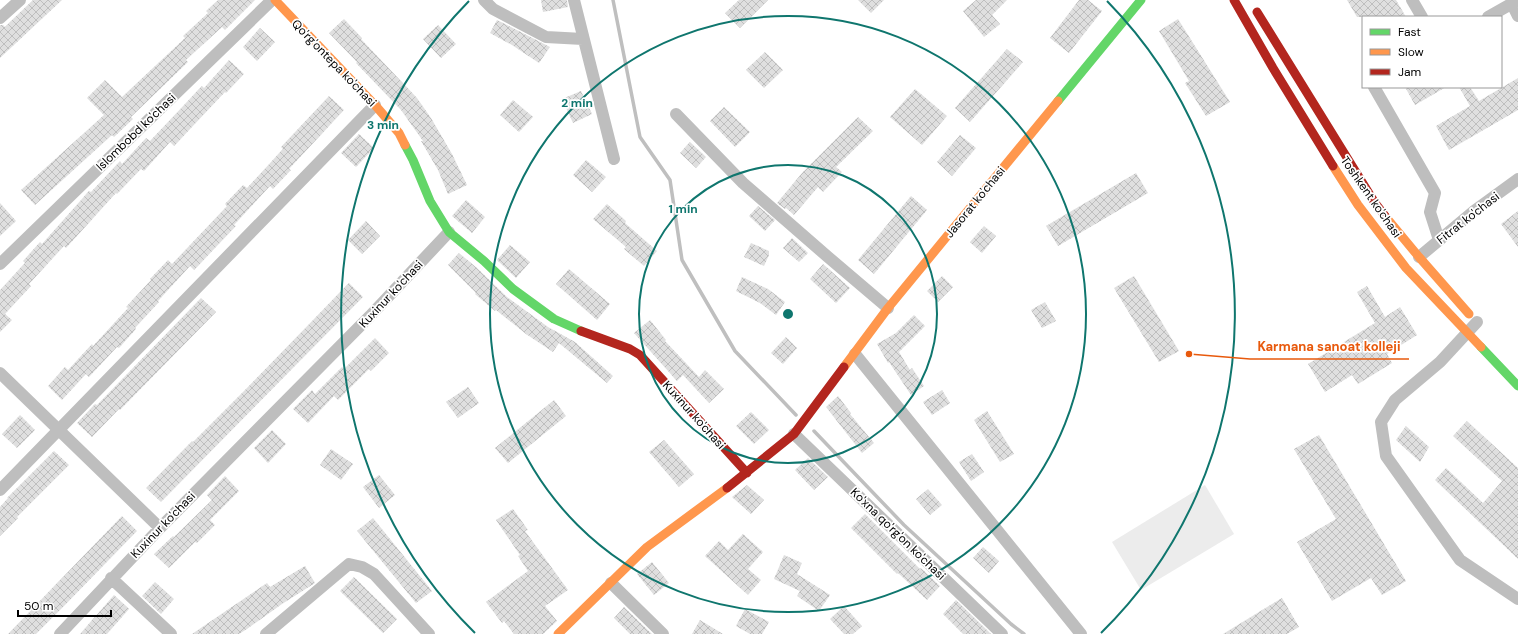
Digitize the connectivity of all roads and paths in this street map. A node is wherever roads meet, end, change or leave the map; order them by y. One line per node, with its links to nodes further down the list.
1 (273, 0): 16 (main road, Qo'rg'ontepa ko'chasi); 23 (street, Islombobd ko'chasi)
2 (484, 0): 14 (street)
3 (574, 0): 14 (street)
4 (1141, 0): 24 (main road, Jasorat ko'chasi)
5 (1234, 0): 26 (main road, Toshkent ko'chasi)
6 (1412, 0): 10 (street)
7 (14, 2): 13 (street)
8 (1515, 2): 11 (street); 12 (street)
9 (1254, 7): 22 (main road, Toshkent ko'chasi)
10 (1421, 16)
11 (1490, 16)
12 (1518, 16)
13 (0, 18)
14 (584, 39): 18 (street)
15 (1375, 88): 21 (street)
16 (376, 105): 20 (main road, Qo'rg'ontepa ko'chasi); 30 (street)
17 (676, 114): 24 (street)
18 (614, 159)
19 (1518, 179): 21 (street, Fitrat ko'chasi)
20 (449, 232): 32 (main road, Kuxinur ko'chasi); 34 (street, Kuxinur ko'chasi)
21 (1439, 240): 22 (street, Fitrat ko'chasi)
22 (1419, 257): 25 (main road, Toshkent ko'chasi)
23 (0, 264)
24 (888, 308): 27 (main road, Jasorat ko'chasi)
25 (1479, 325): 26 (street)
26 (1467, 332): 29 (main road, Toshkent ko'chasi); 37 (street)
27 (855, 354): 31 (main road, Jasorat ko'chasi); 45 (street)
28 (0, 373): 30 (street)
29 (1518, 386)
30 (58, 430): 33 (street); 34 (street)
31 (794, 434): 32 (main road, Jasorat ko'chasi); 44 (street, Ko'xna qo'rg'on ko'chasi)
32 (747, 473): 36 (main road, Jasorat ko'chasi)
33 (0, 490)
34 (160, 528): 35 (street, Kuxinur ko'chasi)
35 (111, 578): 38 (street, Kuxinur ko'chasi); 39 (street)
36 (611, 583): 42 (main road, Jasorat ko'chasi); 43 (street)
37 (1518, 599)
38 (60, 634)
39 (171, 634)
40 (266, 634): 41 (street)
41 (430, 634)
42 (558, 634)
43 (663, 634)
44 (1002, 634)
45 (1080, 634)

